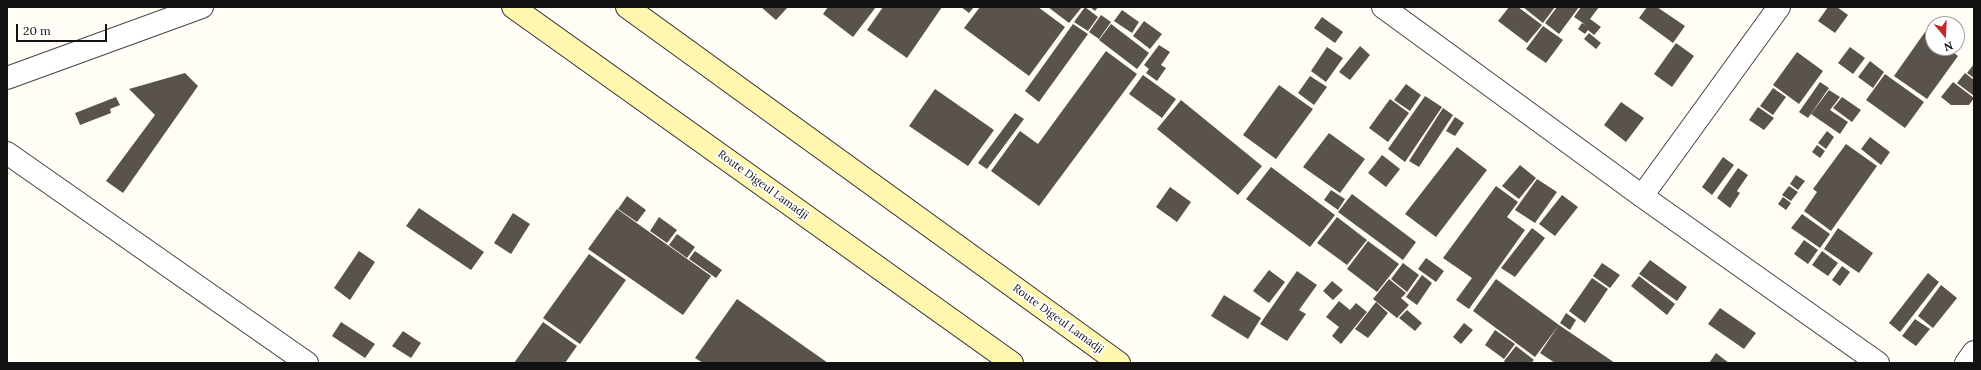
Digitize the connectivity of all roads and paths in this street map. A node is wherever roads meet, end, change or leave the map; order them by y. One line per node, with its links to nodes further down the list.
1 (202, 7): 6 (street)
2 (513, 7): 11 (main road, Route Digeul Lamadji)
3 (627, 7): 12 (main road, Route Digeul Lamadji)
4 (1383, 7): 8 (street)
5 (1779, 7): 8 (street)
6 (7, 78)
7 (7, 153): 10 (street)
8 (1642, 196): 13 (street)
9 (1974, 352): 14 (street)
10 (307, 363)
11 (1012, 363)
12 (1119, 363)
13 (1878, 363)
14 (1966, 363)

